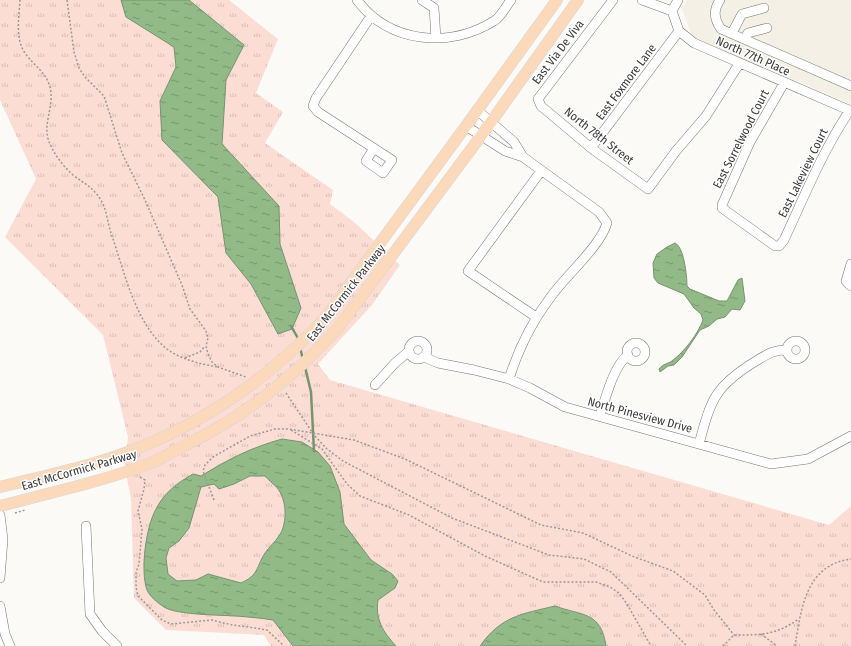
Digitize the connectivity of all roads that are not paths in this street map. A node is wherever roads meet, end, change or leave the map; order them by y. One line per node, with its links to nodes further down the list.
1 (356, 0): 12 (street)
2 (422, 0): 16 (street)
3 (511, 0): 16 (street)
4 (557, 0): 22 (main road, East McCormick Parkway)
5 (578, 0): 24 (main road, East McCormick Parkway)
6 (613, 0): 21 (street, East Via De Viva)
7 (642, 0): 11 (street)
8 (678, 0): 11 (street)
9 (720, 0): 15 (street)
10 (764, 8): 15 (street)
11 (672, 11): 14 (street)
12 (371, 16): 16 (street); 27 (street)
13 (767, 28): 17 (street)
14 (679, 31): 18 (street, North 77th Place); 28 (street, East Foxmore Lane)
15 (732, 33): 17 (street)
16 (436, 38)
17 (745, 39): 20 (street)
18 (739, 64): 19 (street, North 77th Place); 28 (street, North 78th Street)
19 (784, 83): 23 (street, North 77th Place); 31 (street, East Sorrelwood Court)
20 (851, 86)
21 (538, 99): 28 (street, North 78th Street)
22 (478, 110): 24 (street); 25 (main road, East McCormick Parkway)
23 (851, 111): 31 (street, East Lakeview Court)
24 (492, 121): 26 (main road, East McCormick Parkway); 29 (street)
25 (466, 126): 26 (street); 44 (main road, East McCormick Parkway)
26 (481, 136): 29 (street); 45 (main road, East McCormick Parkway)
27 (374, 148)
28 (591, 148)
29 (522, 157): 30 (street)
30 (541, 171): 34 (street); 34 (street)
31 (779, 246)
32 (851, 264): 33 (street)
33 (848, 284)
34 (536, 317): 39 (street)
35 (787, 350): 43 (street)
36 (408, 352): 38 (street, North Pinesview Drive); 38 (street); 40 (street)
37 (628, 355): 41 (street)
38 (424, 357): 39 (street, North Pinesview Drive)
39 (509, 379): 41 (street, North Pinesview Drive)
40 (375, 386)
41 (600, 416): 43 (street, North Pinesview Drive)
42 (851, 436): 43 (street, North Pinesview Drive)
43 (699, 444)
44 (0, 487)
45 (0, 506)
46 (0, 515): 48 (street)
47 (86, 526): 53 (street)
48 (1, 539): 49 (street)
49 (0, 578)
50 (0, 606): 51 (street)
51 (3, 635): 52 (street)
52 (10, 646)
53 (117, 646)

